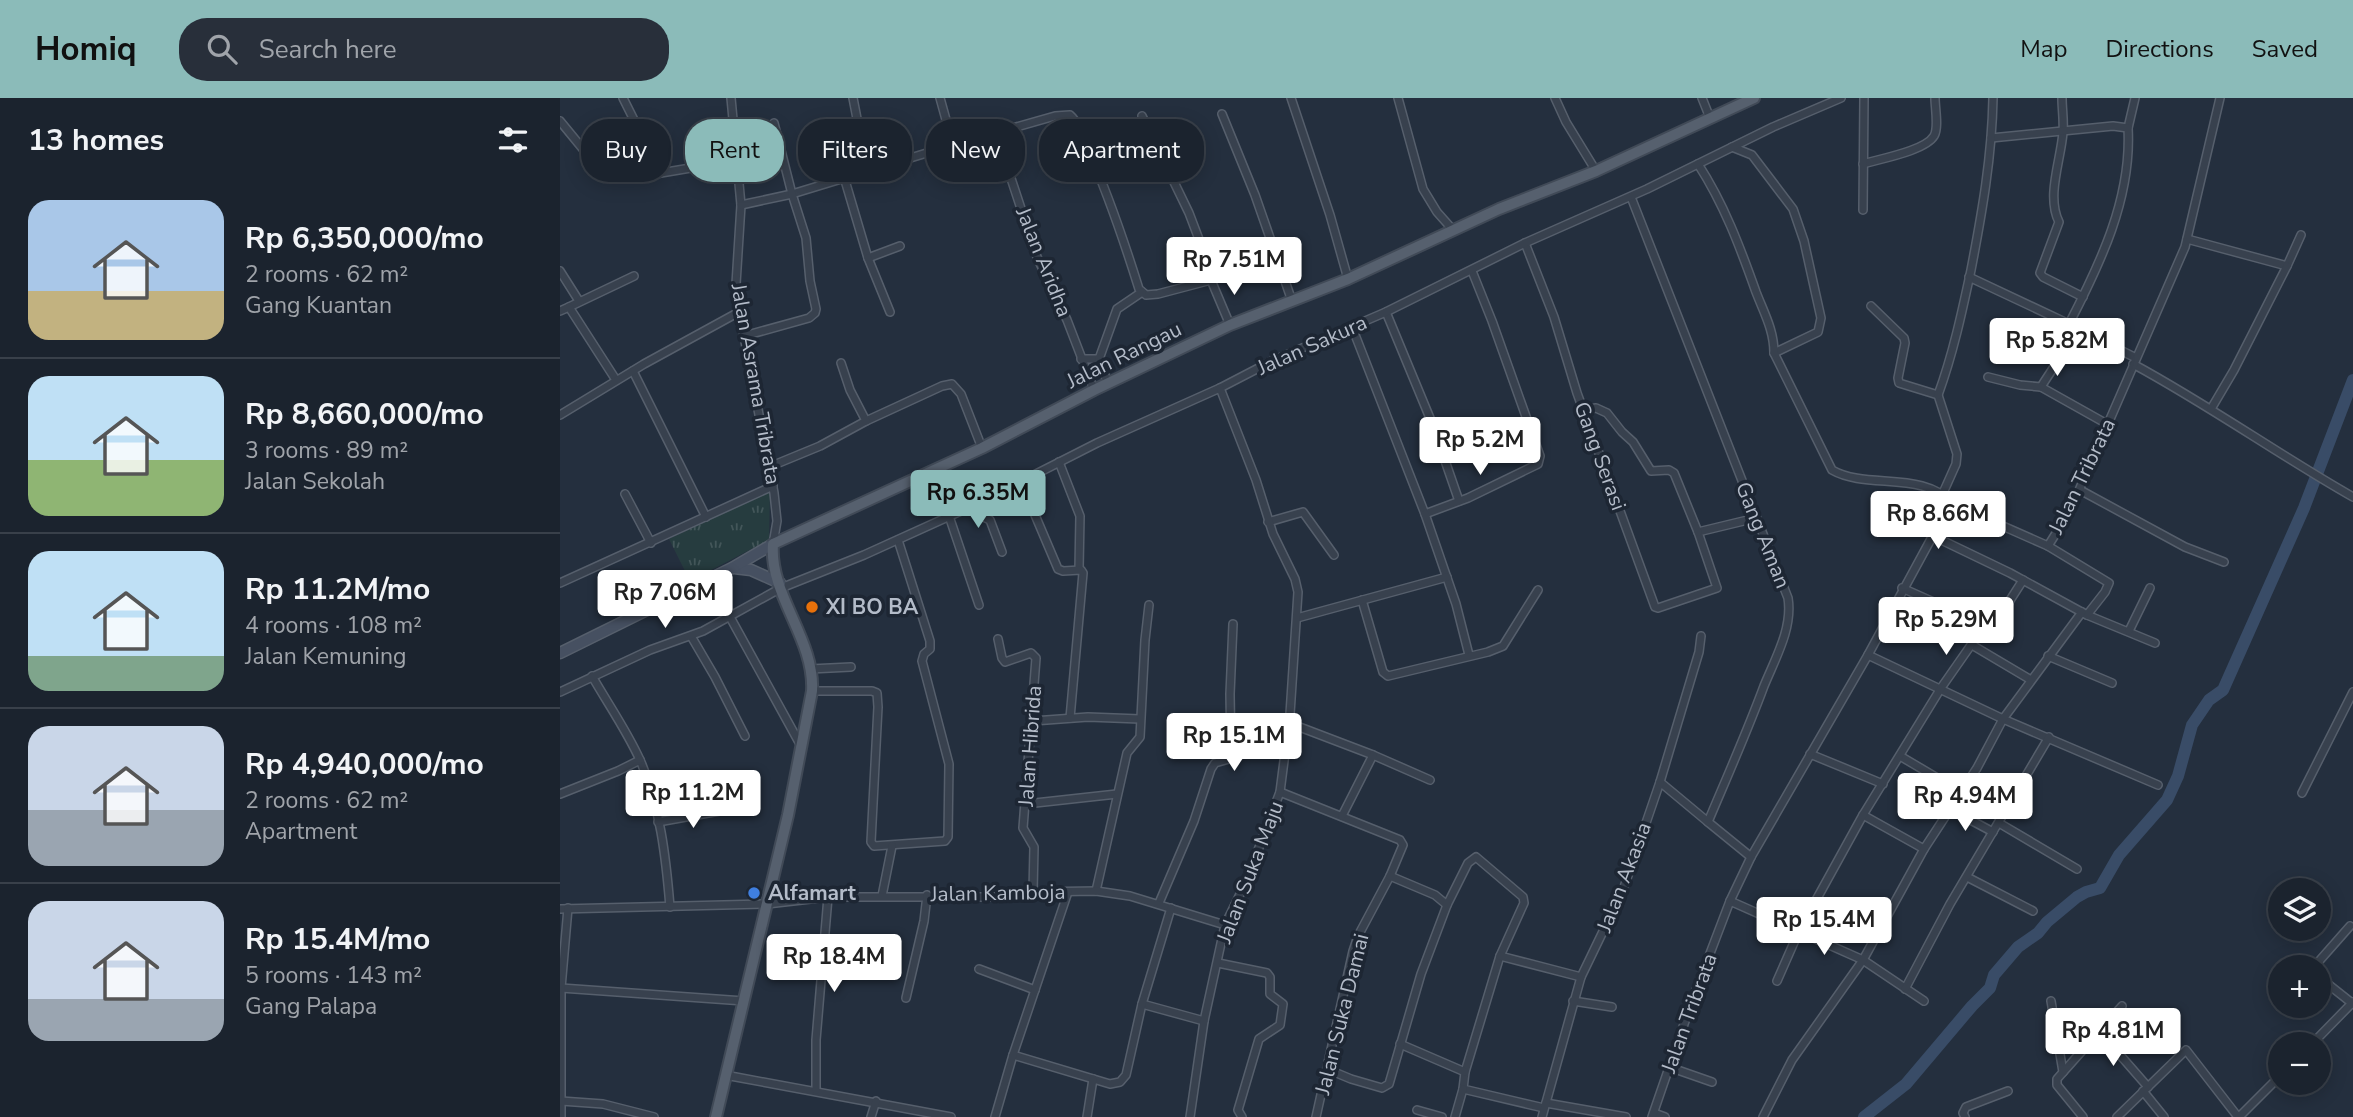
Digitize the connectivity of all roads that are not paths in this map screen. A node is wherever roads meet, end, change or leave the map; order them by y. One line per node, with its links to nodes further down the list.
1 (623, 98): 20 (street)
2 (731, 98): 21 (street, Jalan Asrama Tribrata)
3 (853, 98): 22 (street)
4 (940, 98): 23 (street)
5 (1291, 98): 54 (street)
6 (1398, 98): 43 (street)
7 (1555, 98): 34 (street)
8 (1702, 98): 19 (street)
9 (1841, 98): 30 (street, Jalan Sakura)
10 (1864, 98): 33 (street)
11 (1935, 98): 33 (street)
12 (1993, 98): 28 (street)
13 (2062, 98): 27 (street)
14 (2135, 98): 26 (street)
15 (2220, 98): 45 (street, Jalan Tribrata)
16 (1750, 99): 19 (main road, Jalan Rangau)
17 (1222, 114): 59 (street)
18 (1142, 116): 55 (street)
19 (1710, 118): 34 (main road, Jalan Rangau)
20 (634, 119)
21 (733, 119)
22 (857, 119)
23 (946, 119)
24 (560, 121): 29 (street)
25 (1025, 125): 56 (street)
26 (2128, 128): 27 (street); 57 (street)
27 (2063, 130): 28 (street); 57 (street)
28 (1991, 138): 53 (street)
29 (581, 147)
30 (1731, 147): 32 (street, Jalan Sakura); 71 (street)
31 (784, 162): 39 (street)
32 (1699, 164): 40 (street, Jalan Sakura); 71 (street)
33 (1863, 164): 42 (street)
34 (1596, 171): 43 (main road, Jalan Rangau)
35 (739, 182): 41 (street, Jalan Asrama Tribrata)
36 (829, 182): 39 (street)
37 (845, 182): 48 (street)
38 (1012, 182): 72 (street, Jalan Aridha)
39 (792, 194): 41 (street); 69 (street)
40 (1631, 197): 46 (street, Jalan Sakura); 104 (street, Gang Aman)
41 (741, 205): 63 (street, Jalan Asrama Tribrata)
42 (1863, 210)
43 (1453, 230): 54 (main road, Jalan Rangau)
44 (2301, 236): 49 (street)
45 (2187, 239): 49 (street); 74 (street, Jalan Tribrata)
46 (1525, 243): 51 (street, Jalan Sakura); 85 (street, Gang Serasi)
47 (900, 246): 48 (street)
48 (868, 258): 64 (street)
49 (2287, 266): 84 (street)
50 (560, 271): 58 (street)
51 (1472, 271): 65 (street, Jalan Sakura); 98 (street)
52 (634, 276): 58 (street)
53 (1969, 277): 66 (street); 83 (street)
54 (1348, 279): 59 (main road, Jalan Rangau)
55 (1211, 280): 56 (street); 67 (street)
56 (1142, 292): 73 (street)
57 (2083, 297): 66 (street)
58 (579, 301): 61 (street)
59 (1292, 301): 67 (main road, Jalan Rangau)
60 (1871, 306): 83 (street)
61 (569, 307): 62 (street); 78 (street)
62 (560, 311)
63 (739, 312): 69 (street, Jalan Asrama Tribrata); 76 (street)
64 (890, 312)
65 (1386, 312): 68 (street, Jalan Sakura); 98 (street)
66 (2069, 324): 80 (street)
67 (1230, 325): 79 (main road, Jalan Rangau)
68 (1352, 327): 81 (street, Jalan Sakura); 101 (street)
69 (744, 336): 91 (street, Jalan Asrama Tribrata)
70 (2092, 336): 74 (street)
71 (1774, 353): 95 (street)
72 (1081, 359): 73 (street); 82 (street, Jalan Aridha)
73 (1099, 359): 79 (street)
74 (2135, 361): 84 (street); 88 (street, Jalan Tribrata)
75 (841, 363): 87 (street)
76 (632, 371): 78 (street); 103 (street)
77 (1989, 377): 80 (street)
78 (616, 380): 86 (street)
79 (1108, 384): 82 (main road, Jalan Rangau)
80 (2041, 387): 88 (street)
81 (1220, 388): 90 (street, Jalan Sakura); 105 (street, Jalan Suka Maju)
82 (1094, 390): 89 (main road, Jalan Rangau)
83 (1938, 395): 95 (street)
84 (2211, 409): 97 (street)
85 (1583, 410): 106 (street); 106 (street, Gang Serasi)
86 (560, 415)
87 (866, 421): 89 (street); 91 (street)
88 (2107, 424): 94 (street, Jalan Tribrata)
89 (982, 448): 108 (main road, Jalan Rangau)
90 (1059, 462): 92 (street, Jalan Sakura); 117 (street)
91 (769, 467): 93 (street, Jalan Asrama Tribrata)
92 (1021, 482): 100 (street, Jalan Sakura); 117 (street)
93 (773, 486): 103 (street); 108 (street, Jalan Asrama Tribrata)
94 (2080, 490): 111 (street, Jalan Tribrata); 115 (street)
95 (1943, 493): 99 (street)
96 (625, 494): 110 (street)
97 (2352, 494)
98 (1458, 502): 101 (street)
99 (1954, 504): 107 (street, Jalan Tribrata); 111 (street, Jalan Tribrata)
100 (972, 506): 102 (street, Jalan Sakura); 112 (street)
101 (1425, 514): 118 (street)
102 (949, 516): 109 (street, Jalan Sakura); 127 (street)
103 (706, 517): 110 (street)
104 (1756, 518): 106 (street); 179 (street, Gang Aman)
105 (1269, 522): 113 (street); 130 (street, Jalan Suka Maju)
106 (1698, 533)
107 (1931, 535): 119 (street); 122 (street, Jalan Tribrata)
108 (782, 536): 114 (street, Jalan Rangau); 121 (main road)
109 (898, 540): 121 (street, Jalan Sakura); 182 (street)
110 (651, 542): 120 (street)
111 (2048, 546): 128 (street)
112 (1002, 552)
113 (1334, 555)
114 (748, 560): 116 (street, Jalan Rangau); 121 (street)
115 (2224, 562)
116 (732, 568): 121 (street); 139 (street, Jalan Rangau)
117 (1079, 569): 152 (street)
118 (1447, 577): 125 (street); 140 (street)
119 (2023, 580): 128 (street); 132 (street)
120 (560, 583)
121 (780, 583): 129 (street, Jalan Sakura); 144 (main road)
122 (1902, 588): 132 (street); 141 (street, Jalan Tribrata)
123 (2150, 589): 133 (street)
124 (1538, 590): 140 (street)
125 (1362, 600): 130 (street); 140 (street)
126 (1149, 605): 153 (street)
127 (979, 606)
128 (2085, 613): 133 (street); 142 (street)
129 (730, 617): 134 (street, Jalan Sakura); 159 (street)
130 (1297, 618): 156 (street, Jalan Suka Maju)
131 (1233, 624): 195 (street)
132 (1985, 625): 138 (street)
133 (2129, 631): 137 (street)
134 (691, 636): 145 (street, Jalan Sakura); 157 (street)
135 (1701, 636): 165 (street, Jalan Akasia)
136 (998, 639): 155 (street, Jalan Hibrida)
137 (2155, 643)
138 (1972, 645): 146 (street); 148 (street)
139 (560, 653)
140 (1468, 655)
141 (1868, 655): 148 (street); 160 (street, Jalan Tribrata)
142 (2048, 656): 146 (street); 147 (street)
143 (851, 667): 144 (street)
144 (810, 669): 149 (main road)
145 (592, 676): 150 (street, Jalan Sakura); 163 (street)
146 (2031, 680): 154 (street)
147 (2112, 682)
148 (1941, 688): 154 (street); 162 (street)
149 (812, 691): 159 (main road); 182 (street)
150 (560, 692)
151 (2353, 692): 171 (street)
152 (1070, 718): 153 (street); 155 (street)
153 (1140, 719): 172 (street)
154 (2003, 719): 158 (street); 169 (street)
155 (1033, 721): 173 (street, Jalan Hibrida)
156 (1289, 723): 161 (street); 168 (street, Jalan Suka Maju)
157 (745, 736)
158 (2049, 737): 167 (street); 180 (street)
159 (802, 748): 196 (main road)
160 (1810, 754): 166 (street); 184 (street, Jalan Tribrata)
161 (1373, 755): 164 (street); 177 (street)
162 (1900, 756): 166 (street); 169 (street)
163 (640, 760): 170 (street); 178 (street)
164 (1430, 780)
165 (1660, 782): 179 (street); 210 (street, Jalan Akasia)
166 (1883, 784): 176 (street)
167 (2158, 785)
168 (1280, 792): 177 (street, Jalan Suka Damai); 202 (street, Jalan Suka Maju)
169 (1961, 792): 174 (street)
170 (560, 793)
171 (2302, 793)
172 (1117, 794): 173 (street); 188 (street)
173 (1026, 804): 189 (street, Jalan Hibrida)
174 (1951, 809): 181 (street); 183 (street)
175 (725, 810): 178 (street)
176 (1863, 814): 183 (street); 204 (street)
177 (1342, 816): 186 (street, Jalan Suka Damai)
178 (658, 822): 198 (street)
179 (1708, 822): 184 (street)
180 (1999, 823): 181 (street); 185 (street)
181 (1993, 832): 187 (street)
182 (892, 846): 192 (street)
183 (1924, 849): 207 (street)
184 (1752, 857): 194 (street, Jalan Tribrata)
185 (2077, 869)
186 (1390, 876): 197 (street); 232 (street, Jalan Suka Damai)
187 (1966, 877): 201 (street); 214 (street)
188 (1096, 891): 190 (street, Jalan Kamboja); 195 (street, Jalan Kamboja)
189 (1033, 892): 190 (street, Jalan Kamboja); 191 (street, Jalan Kamboja)
190 (1068, 892): 215 (street)
191 (927, 895): 192 (street, Jalan Kamboja); 216 (street)
192 (882, 896): 193 (street, Jalan Kamboja)
193 (828, 897): 196 (street, Jalan Kamboja); 241 (street)
194 (1730, 901): 204 (street); 230 (street, Jalan Tribrata)
195 (1160, 903): 199 (street, Jalan Kamboja)
196 (767, 904): 198 (street, Jalan Kamboja); 217 (main road)
197 (1447, 905): 206 (street); 228 (street)
198 (670, 907): 200 (street, Jalan Kamboja)
199 (1171, 908): 202 (street, Jalan Kamboja); 222 (street)
200 (564, 909): 213 (street)
201 (2033, 911)
202 (1225, 925): 208 (street, Jalan Suka Maju)
203 (2350, 926): 205 (street)
204 (1799, 931): 207 (street); 211 (street)
205 (2324, 955)
206 (1500, 956): 210 (street); 233 (street)
207 (1863, 960): 214 (street); 265 (street)
208 (1217, 963): 225 (street, Jalan Suka Maju); 257 (street)
209 (979, 969): 215 (street)
210 (1581, 977): 218 (street, Jalan Akasia)
211 (1777, 981)
212 (2331, 986): 221 (street)
213 (561, 988): 217 (street); 231 (street)
214 (1905, 989): 219 (street)
215 (1035, 990): 229 (street)
216 (906, 998)
217 (744, 1001): 235 (main road)
218 (1573, 1001): 224 (street); 245 (street, Jalan Akasia)
219 (1924, 1001)
220 (2051, 1001): 234 (street)
221 (2353, 1003): 227 (street)
222 (1142, 1004): 225 (street); 236 (street)
223 (2122, 1006): 226 (street)
224 (1612, 1007)
225 (1204, 1021): 256 (street, Jalan Suka Maju)
226 (2099, 1031): 234 (street); 240 (street)
227 (2324, 1032)
228 (1400, 1044): 232 (street); 233 (street)
229 (1013, 1055): 236 (street); 254 (street)
230 (1669, 1067): 237 (street); 248 (street, Jalan Tribrata)
231 (560, 1068): 243 (street)
232 (1326, 1069): 258 (street, Jalan Suka Damai)
233 (1465, 1072): 239 (street)
234 (2063, 1072): 267 (street)
235 (725, 1075): 241 (street); 251 (main road)
236 (1093, 1079): 255 (street)
237 (1712, 1082)
238 (2268, 1088): 270 (street)
239 (1463, 1089): 245 (street); 260 (street)
240 (2145, 1089): 268 (street); 269 (street); 270 (street)
241 (816, 1090): 244 (street)
242 (2008, 1091): 266 (street)
243 (561, 1101): 249 (street); 250 (street)
244 (876, 1101): 252 (street); 253 (street)
245 (1545, 1105): 246 (street); 261 (street, Jalan Akasia)
246 (1581, 1109): 262 (street); 263 (street)
247 (1417, 1110): 259 (street)
248 (1653, 1115): 264 (street)
249 (561, 1117)
250 (654, 1117)
251 (716, 1117)
252 (872, 1117)
253 (951, 1117)
254 (995, 1117)
255 (1087, 1117)
256 (1190, 1117)
257 (1242, 1117)
258 (1316, 1117)
259 (1442, 1117)
260 (1455, 1117)
261 (1542, 1117)
262 (1578, 1117)
263 (1626, 1117)
264 (1665, 1117)
265 (1763, 1117)
266 (1965, 1117)
267 (2083, 1117)
268 (2117, 1117)
269 (2164, 1117)
270 (2238, 1117)

